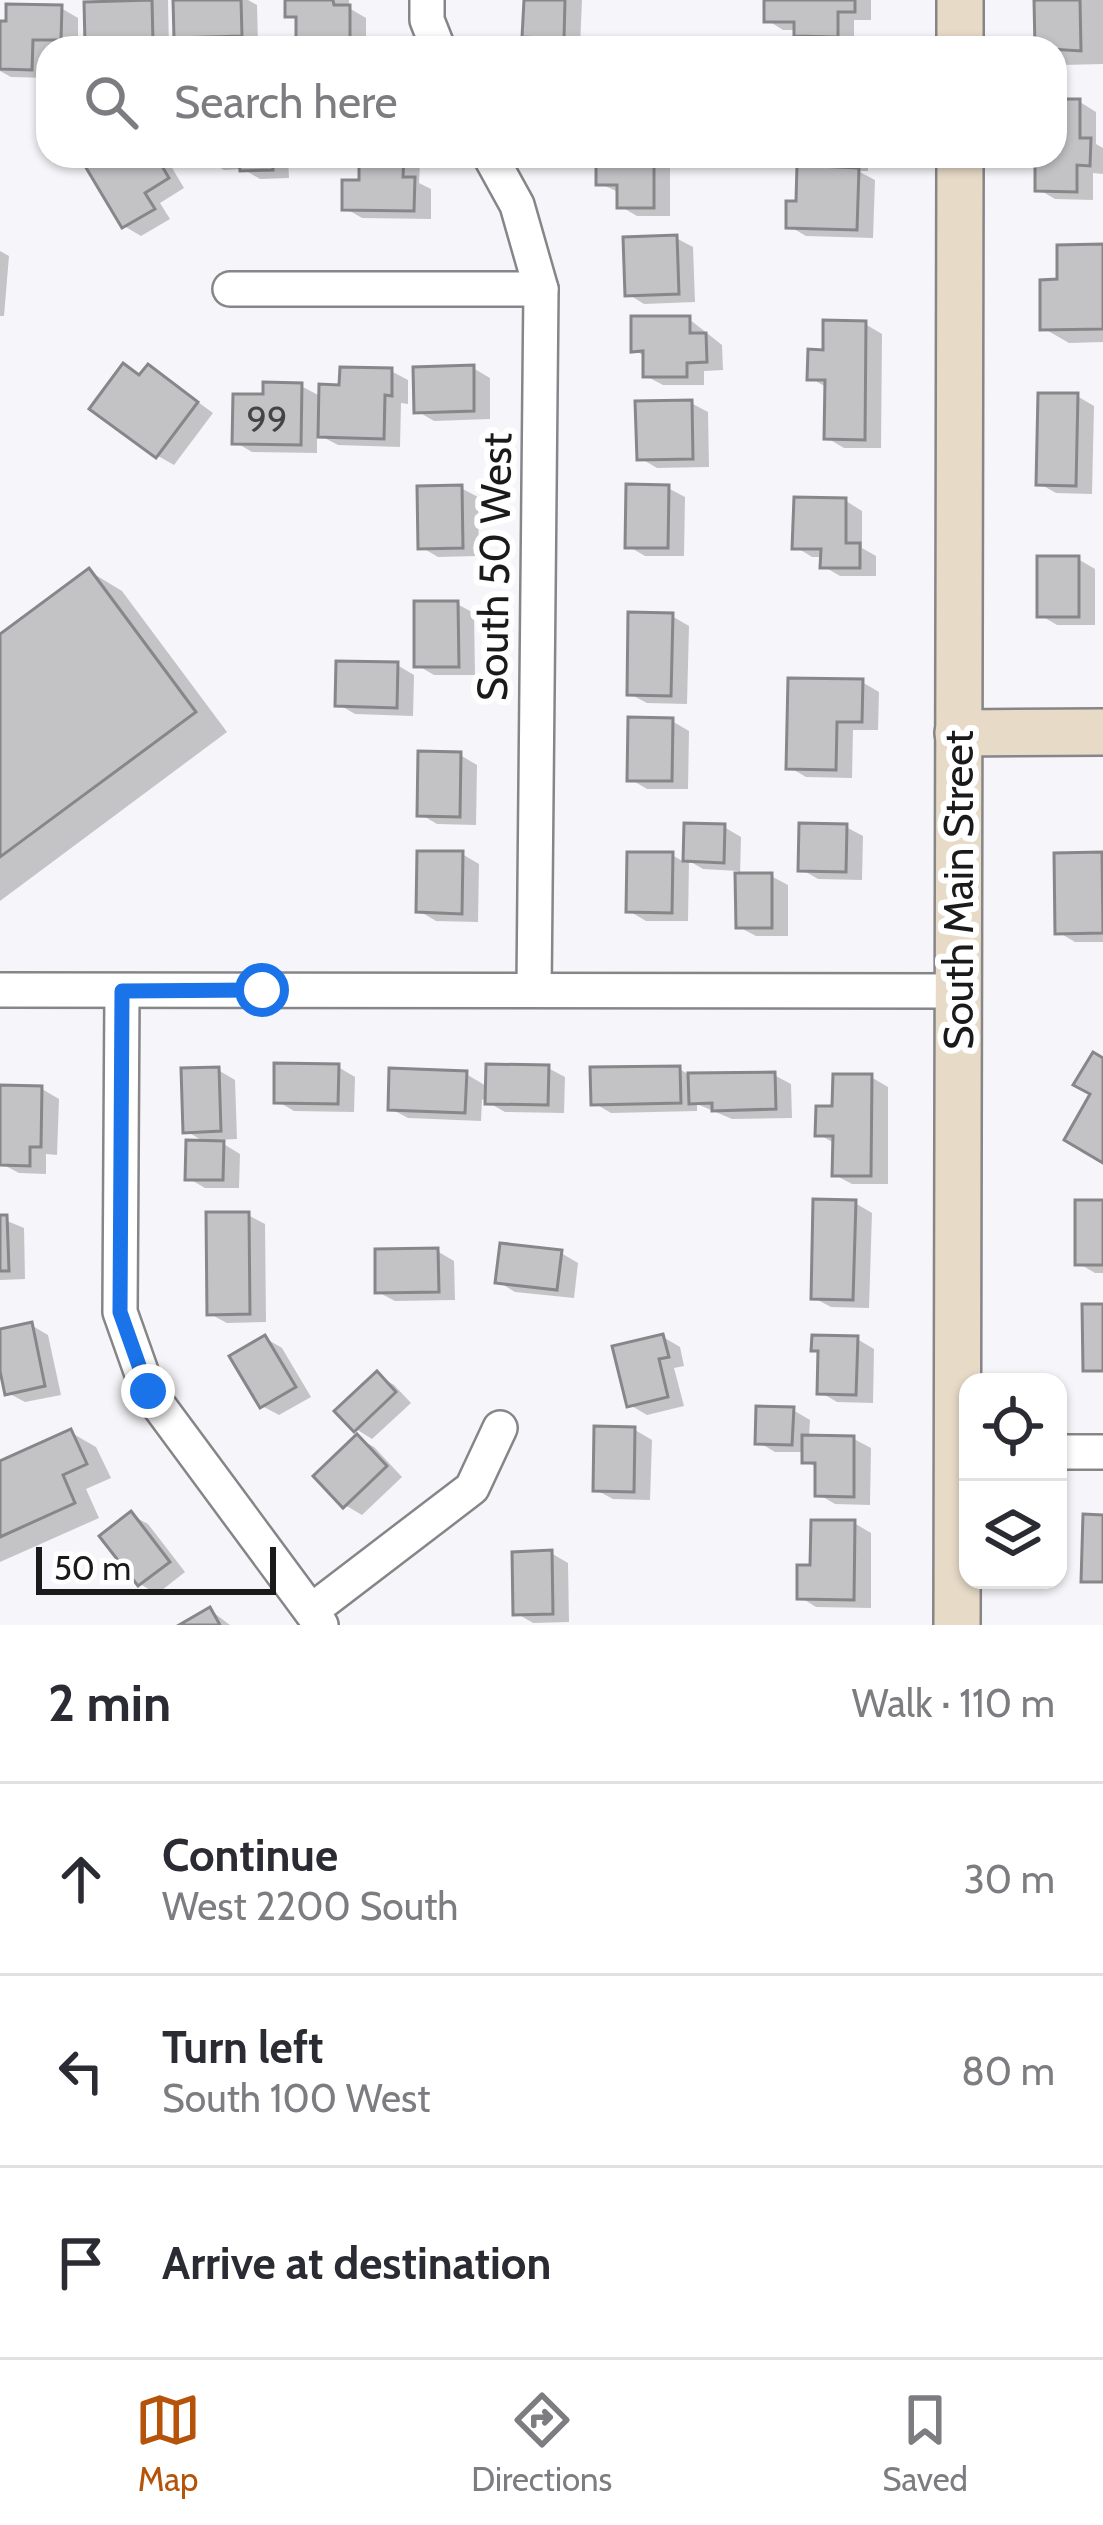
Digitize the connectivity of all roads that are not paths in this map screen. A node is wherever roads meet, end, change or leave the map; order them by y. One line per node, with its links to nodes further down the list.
1 (427, 0): 3 (street)
2 (960, 0): 4 (street)
3 (434, 36)
4 (960, 36)
5 (497, 168): 8 (street, South 50 West)
6 (960, 168): 10 (street, South Main Street)
7 (230, 289): 8 (street)
8 (541, 289): 12 (street, South 50 West)
9 (1103, 732): 10 (street)
10 (958, 733): 14 (street, South Main Street)
11 (0, 990): 13 (street)
12 (534, 990): 13 (street); 14 (street)
13 (122, 991): 20 (street)
14 (958, 991): 15 (street, South Main Street)
15 (962, 1373)
16 (500, 1427): 20 (street)
17 (1067, 1452): 18 (street)
18 (1103, 1452)
19 (962, 1481): 21 (street, South Main Street)
20 (316, 1618)
21 (957, 1625)

